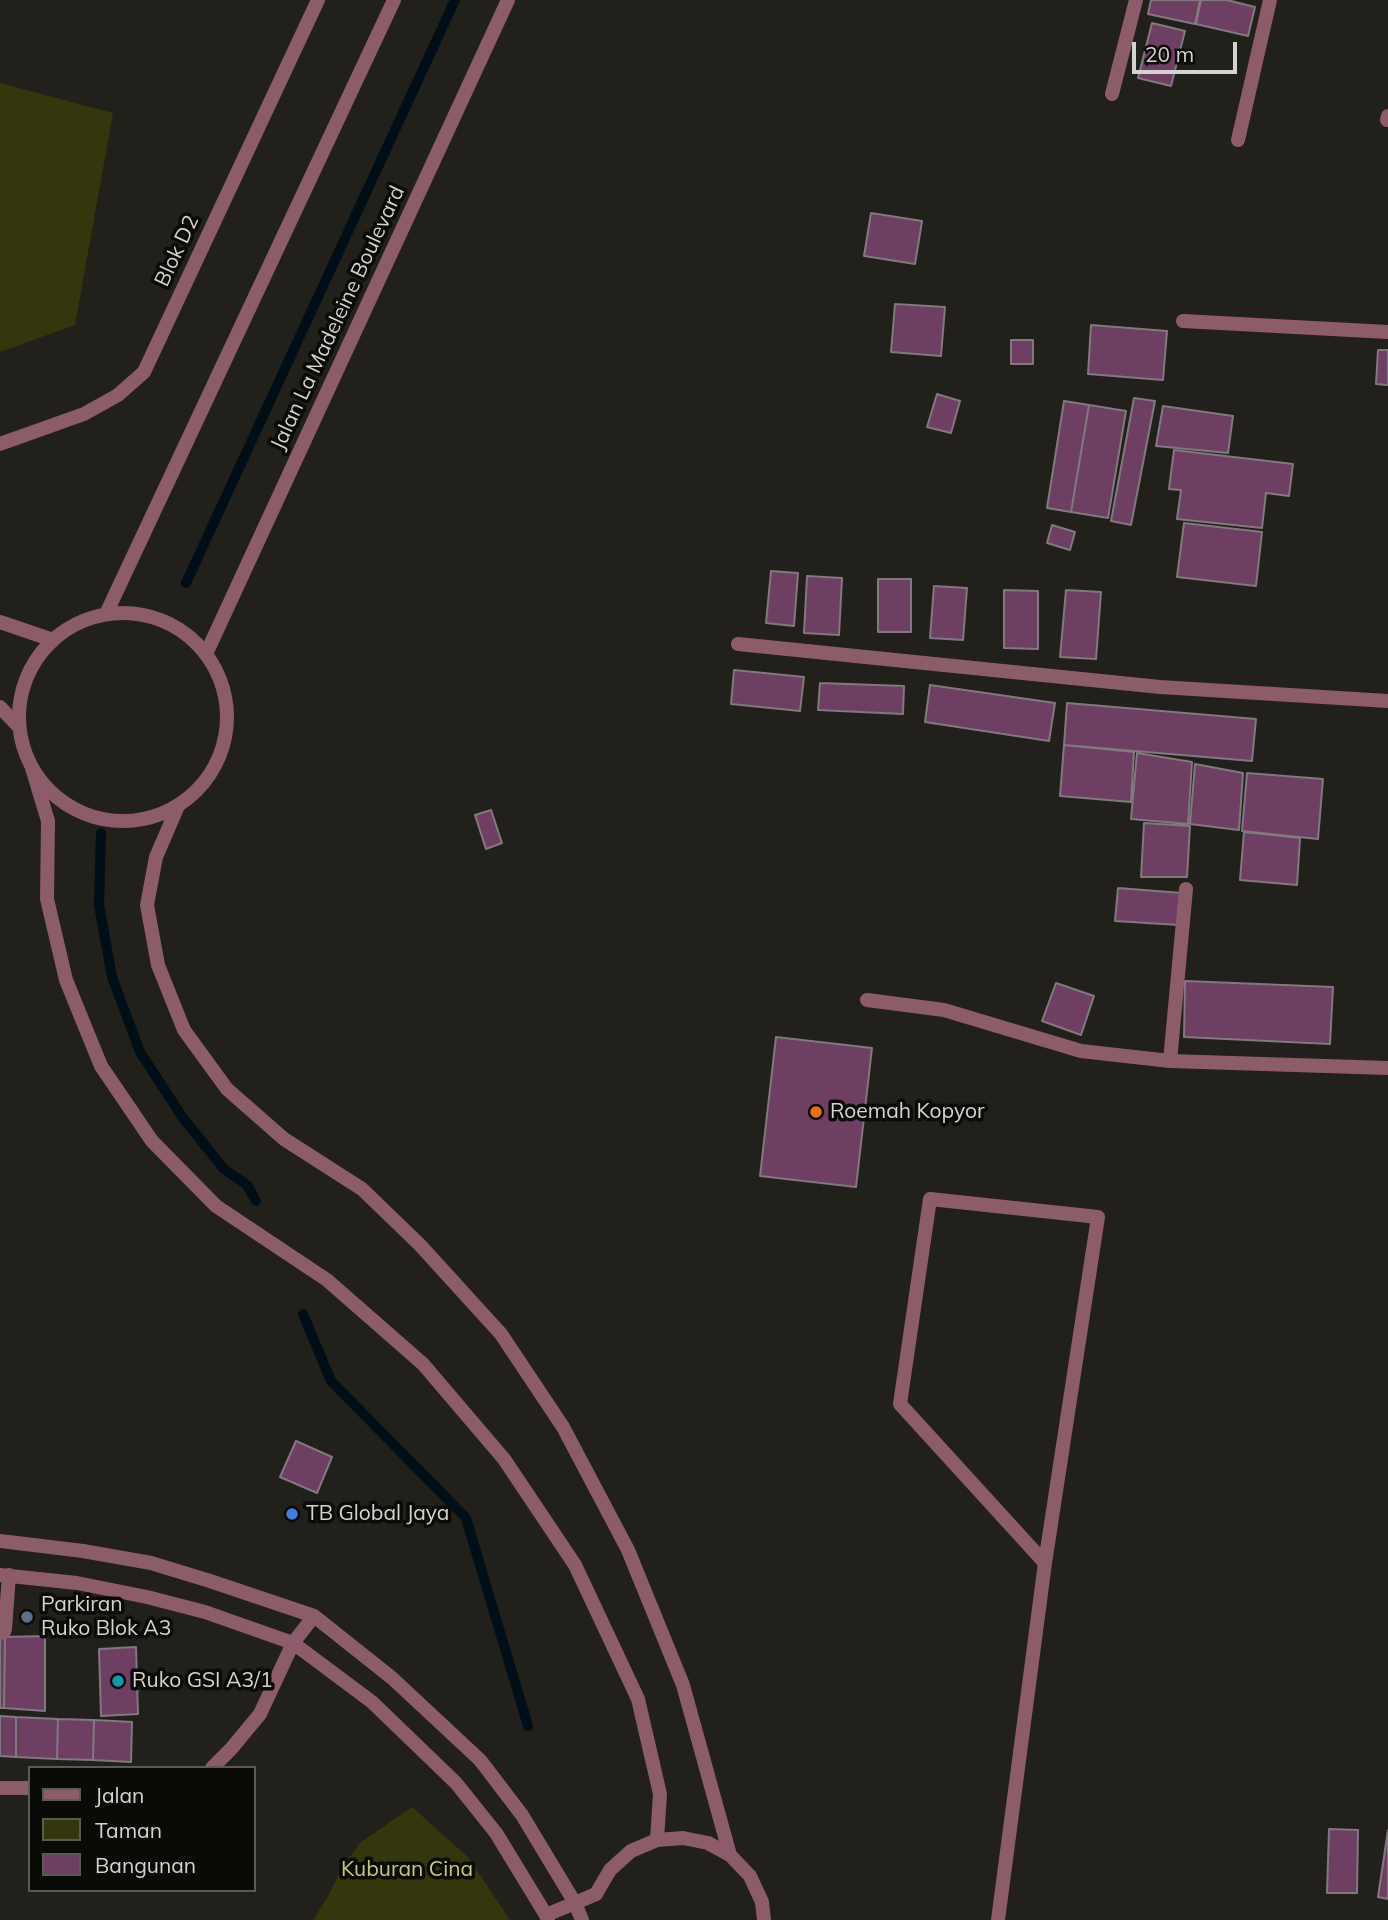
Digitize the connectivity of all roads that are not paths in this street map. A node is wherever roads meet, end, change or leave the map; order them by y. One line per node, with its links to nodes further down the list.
1 (318, 0): 10 (street, Blok D2)
2 (394, 0): 11 (street)
3 (508, 0): 15 (street, Jalan La Madeleine Boulevard)
4 (1136, 0): 6 (street)
5 (1270, 0): 7 (street)
6 (1112, 94)
7 (1238, 140)
8 (1183, 321): 9 (street)
9 (1388, 332)
10 (0, 444)
11 (106, 614): 13 (street); 15 (street)
12 (0, 622): 13 (street)
13 (53, 640): 18 (street)
14 (738, 645): 16 (street)
15 (206, 654): 20 (street)
16 (1388, 701)
17 (0, 706): 18 (street)
18 (19, 727): 19 (street)
19 (32, 768): 20 (street); 34 (street)
20 (178, 806): 35 (street)
21 (1186, 889): 23 (street)
22 (867, 1000): 23 (street)
23 (1170, 1060): 24 (street)
24 (1388, 1068)
25 (0, 1541): 28 (street)
26 (1045, 1563): 26 (street); 40 (street)
27 (5, 1575): 29 (street); 30 (street)
28 (314, 1616): 30 (street); 36 (street)
29 (0, 1633)
30 (293, 1643): 31 (street); 37 (street)
31 (214, 1766)
32 (0, 1788): 33 (street)
33 (28, 1788)
34 (657, 1840): 35 (street); 36 (street)
35 (730, 1854): 39 (street)
36 (575, 1903): 37 (street); 38 (street)
37 (547, 1917)
38 (582, 1920)
39 (764, 1920)
40 (998, 1920)

